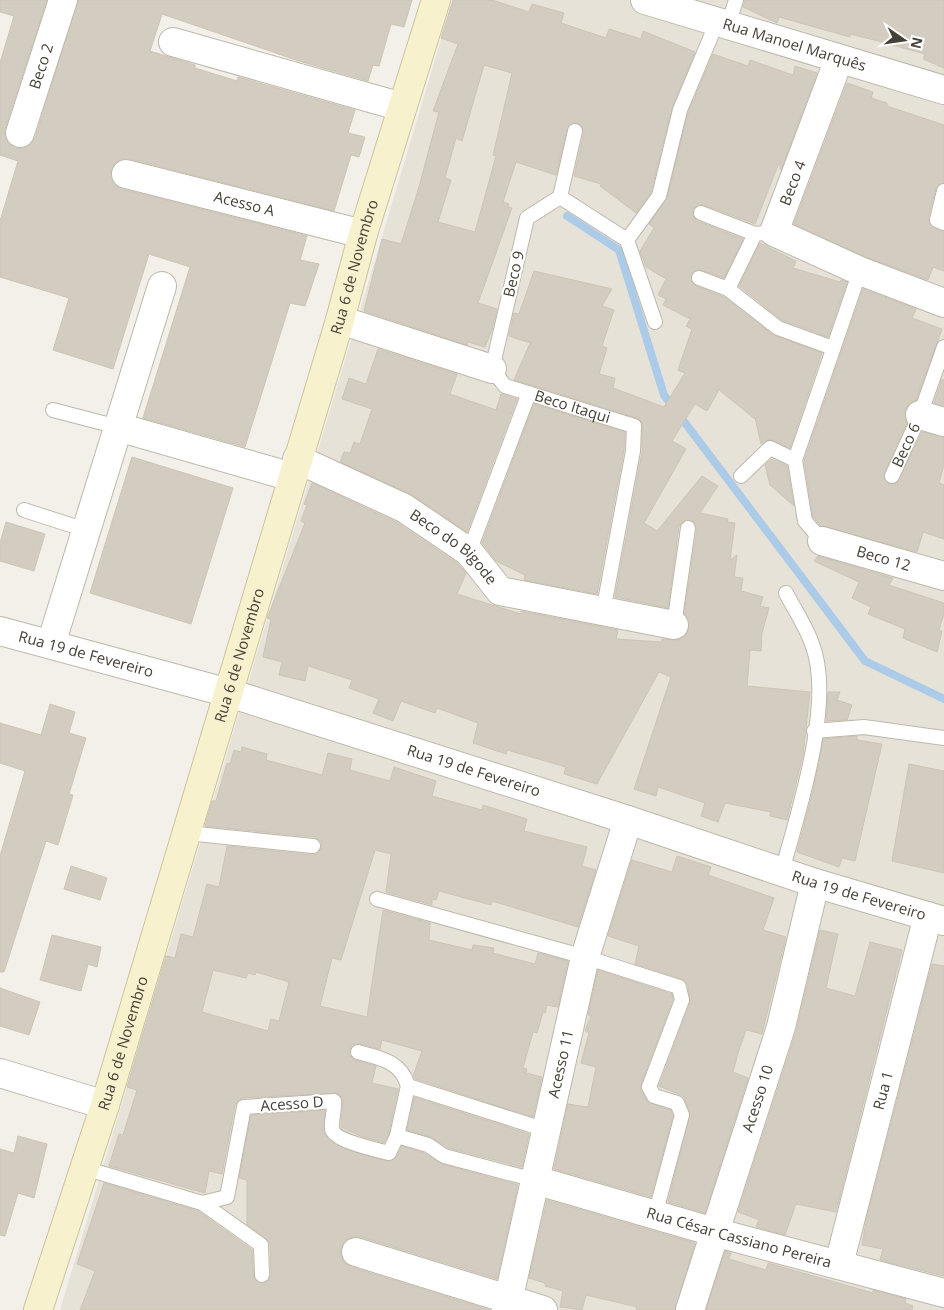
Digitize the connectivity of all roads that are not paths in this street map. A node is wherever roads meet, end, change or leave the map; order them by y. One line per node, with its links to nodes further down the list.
1 (63, 0): 10 (street, Beco 2)
2 (436, 0): 8 (street, Rua 6 de Novembro)
3 (645, 0): 4 (street, Rua Manoel Marquês)
4 (727, 16): 6 (street, Rua Manoel Marquês); 18 (lane)
5 (173, 42): 8 (street)
6 (839, 59): 7 (street, Rua Manoel Marquês); 16 (street, Beco 4)
7 (944, 90)
8 (402, 107): 17 (street, Rua 6 de Novembro)
9 (575, 131): 13 (lane)
10 (20, 133)
11 (126, 174): 17 (street, Acesso A)
12 (944, 191): 15 (lane)
13 (560, 197): 18 (lane); 28 (lane, Beco 9)
14 (701, 213): 16 (lane)
15 (944, 223)
16 (765, 233): 19 (street); 22 (lane, Beco 4)
17 (363, 234): 24 (street, Rua 6 de Novembro)
18 (627, 240): 25 (lane)
19 (860, 271): 23 (street); 27 (lane)
20 (699, 278): 22 (lane)
21 (162, 286): 32 (street)
22 (728, 288): 27 (lane)
23 (944, 303)
24 (340, 320): 28 (street, Beco Itaqui); 34 (street, Rua 6 de Novembro)
25 (655, 322)
26 (944, 347): 31 (lane, Beco 6)
27 (833, 348): 33 (lane)
28 (492, 369): 29 (lane, Beco Itaqui)
29 (529, 393): 41 (lane); 44 (lane, Beco Itaqui)
30 (53, 410): 32 (lane)
31 (932, 418): 36 (lane, Beco 6)
32 (118, 427): 34 (street, Beco do Bigode); 39 (street)
33 (795, 460): 35 (lane); 40 (lane)
34 (294, 468): 41 (street, Beco do Bigode); 48 (street, Rua 6 de Novembro)
35 (741, 476)
36 (892, 476)
37 (24, 510): 39 (lane)
38 (688, 528): 45 (lane)
39 (86, 530): 47 (street)
40 (822, 540): 42 (street, Beco 12)
41 (469, 552): 44 (street, Beco do Bigode)
42 (944, 576)
43 (786, 593): 49 (lane)
44 (603, 612): 45 (street, Beco do Bigode)
45 (674, 625)
46 (0, 631): 47 (street, Rua 19 de Fevereiro)
47 (50, 644): 48 (street, Rua 19 de Fevereiro)
48 (229, 692): 51 (street, Rua 19 de Fevereiro); 52 (street, Rua 6 de Novembro)
49 (814, 731): 50 (lane); 54 (lane)
50 (944, 738)
51 (628, 820): 54 (street, Rua 19 de Fevereiro); 58 (street, Acesso 11)
52 (187, 833): 53 (lane); 62 (street, Rua 6 de Novembro)
53 (313, 846)
54 (782, 871): 55 (street, Rua 19 de Fevereiro)
55 (815, 883): 57 (street, Rua 19 de Fevereiro); 69 (street, Acesso 10)
56 (377, 899): 58 (lane)
57 (936, 919): 71 (street, Rua 1)
58 (585, 957): 63 (street, Acesso 11); 68 (lane)
59 (358, 1052): 61 (lane)
60 (0, 1073): 62 (street)
61 (408, 1086): 63 (lane); 64 (lane, Acesso D)
62 (104, 1105): 65 (street, Rua 6 de Novembro)
63 (546, 1130): 66 (street, Acesso 11)
64 (397, 1136): 66 (lane); 67 (lane, Acesso D)
65 (84, 1168): 67 (lane); 75 (street, Rua 6 de Novembro)
66 (536, 1180): 68 (street, Rua César Cassiano Pereira); 74 (street, Acesso 11)
67 (202, 1203): 72 (lane)
68 (655, 1215): 69 (street, Rua César Cassiano Pereira)
69 (714, 1232): 71 (street, Rua César Cassiano Pereira); 77 (street, Acesso 10)
70 (356, 1252): 74 (street)
71 (839, 1264): 73 (street, Rua César Cassiano Pereira)
72 (262, 1275)
73 (933, 1298)
74 (508, 1305): 76 (street)
75 (38, 1310)
76 (543, 1310)
77 (690, 1310)

